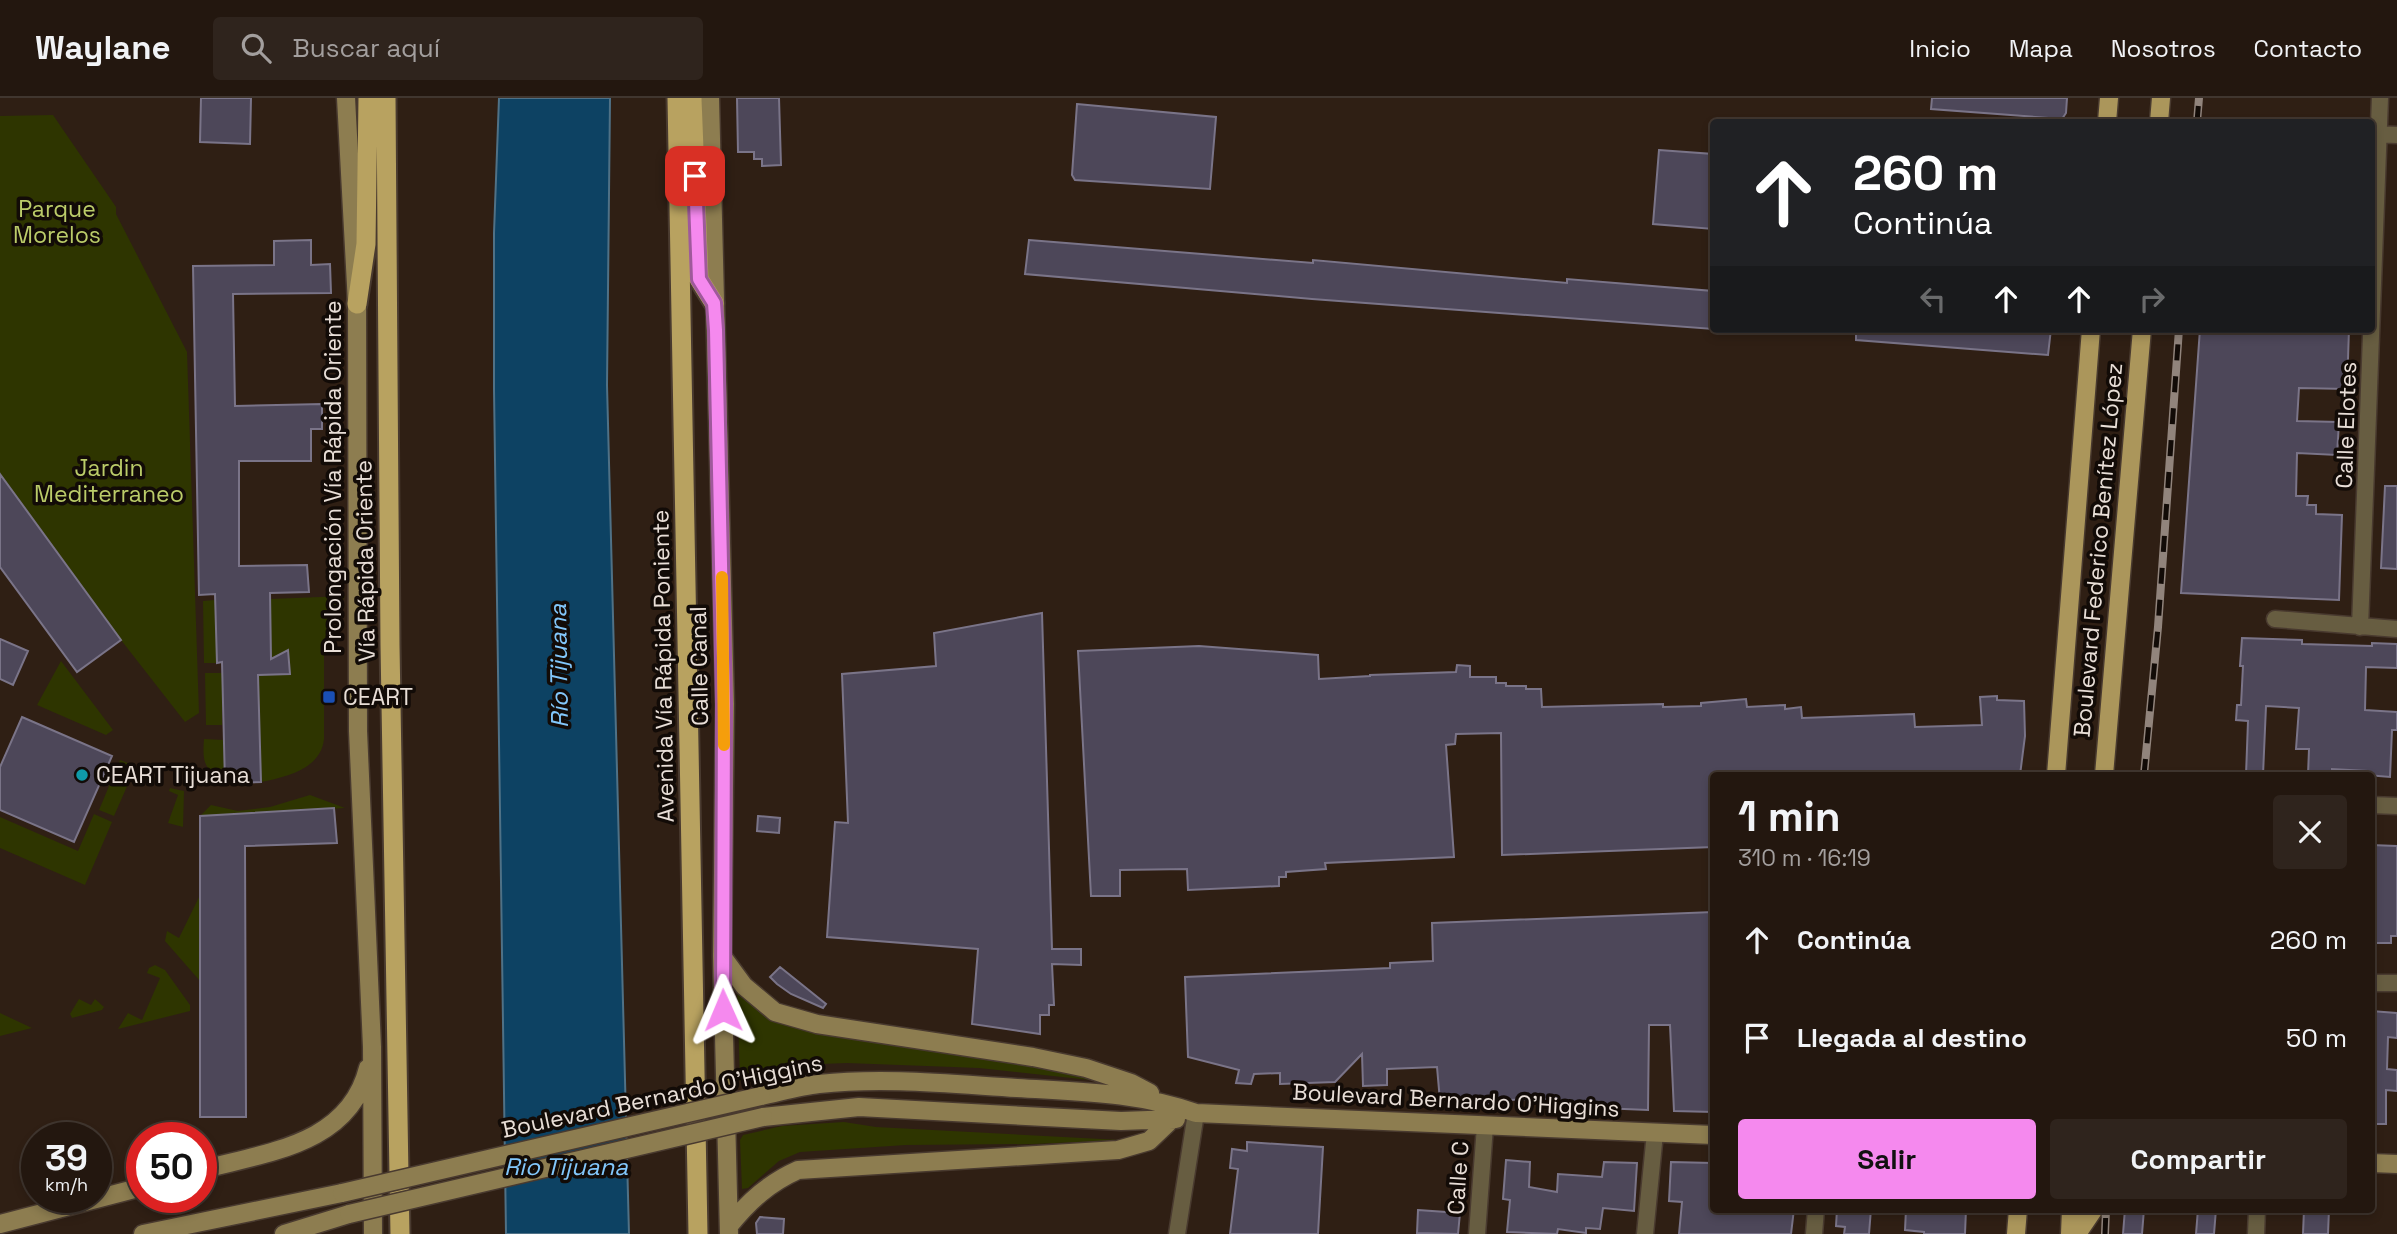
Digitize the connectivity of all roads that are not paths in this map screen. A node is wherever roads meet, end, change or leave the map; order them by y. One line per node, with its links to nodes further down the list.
1 (346, 98): 15 (main road, Prolongación Vía Rápida Oriente)
2 (368, 98): 15 (highway)
3 (386, 98): 49 (highway, Vía Rápida Oriente)
4 (677, 98): 50 (highway, Avenida Vía Rápida Poniente)
5 (692, 98): 14 (highway)
6 (710, 98): 14 (main road, Calle Canal)
7 (2109, 98): 10 (main road)
8 (2161, 98): 11 (main road)
9 (2380, 98): 12 (street, Calle Elotes)
10 (2108, 119)
11 (2159, 119)
12 (2375, 134): 13 (street)
13 (2397, 135)
14 (714, 303): 26 (main road, Calle Canal)
15 (357, 304): 29 (main road, Prolongación Vía Rápida Oriente)
16 (2091, 333): 22 (main road, Boulevard Federico Benítez López)
17 (2141, 333): 23 (main road, Boulevard Federico Benítez López)
18 (2369, 333): 20 (street, Calle Elotes)
19 (2275, 619): 20 (street)
20 (2360, 627): 21 (street)
21 (2397, 629)
22 (2056, 772)
23 (2104, 772)
24 (2375, 805): 25 (street)
25 (2397, 806)
26 (722, 956): 30 (main road); 45 (main road, Calle Canal)
27 (2375, 983): 28 (street)
28 (2397, 984)
29 (372, 1047): 37 (main road); 48 (main road, Prolongación Vía Rápida Oriente)
30 (1170, 1112): 31 (main road, Boulevard Bernardo O'Higgins); 45 (main road); 46 (main road, Boulevard Bernardo O'Higgins, bridge); 47 (main road, Boulevard Bernardo O'Higgins, bridge)
31 (1196, 1113): 32 (main road, Boulevard Bernardo O'Higgins); 51 (street)
32 (1485, 1126): 33 (main road, Boulevard Bernardo O'Higgins); 52 (street, Calle C)
33 (1654, 1133): 34 (main road, Boulevard Bernardo O'Higgins); 53 (street)
34 (1710, 1135)
35 (2375, 1163): 36 (main road)
36 (2397, 1164)
37 (217, 1166)
38 (126, 1191): 44 (main road)
39 (1816, 1213): 54 (street)
40 (2018, 1213): 55 (main road)
41 (2071, 1213): 56 (main road)
42 (2091, 1213): 57 (main road)
43 (2257, 1213): 58 (street)
44 (0, 1224)
45 (729, 1230)
46 (143, 1234)
47 (284, 1234)
48 (373, 1234)
49 (400, 1234)
50 (698, 1234)
51 (1177, 1234)
52 (1477, 1234)
53 (1645, 1234)
54 (1814, 1234)
55 (2016, 1234)
56 (2070, 1234)
57 (2077, 1234)
58 (2256, 1234)

